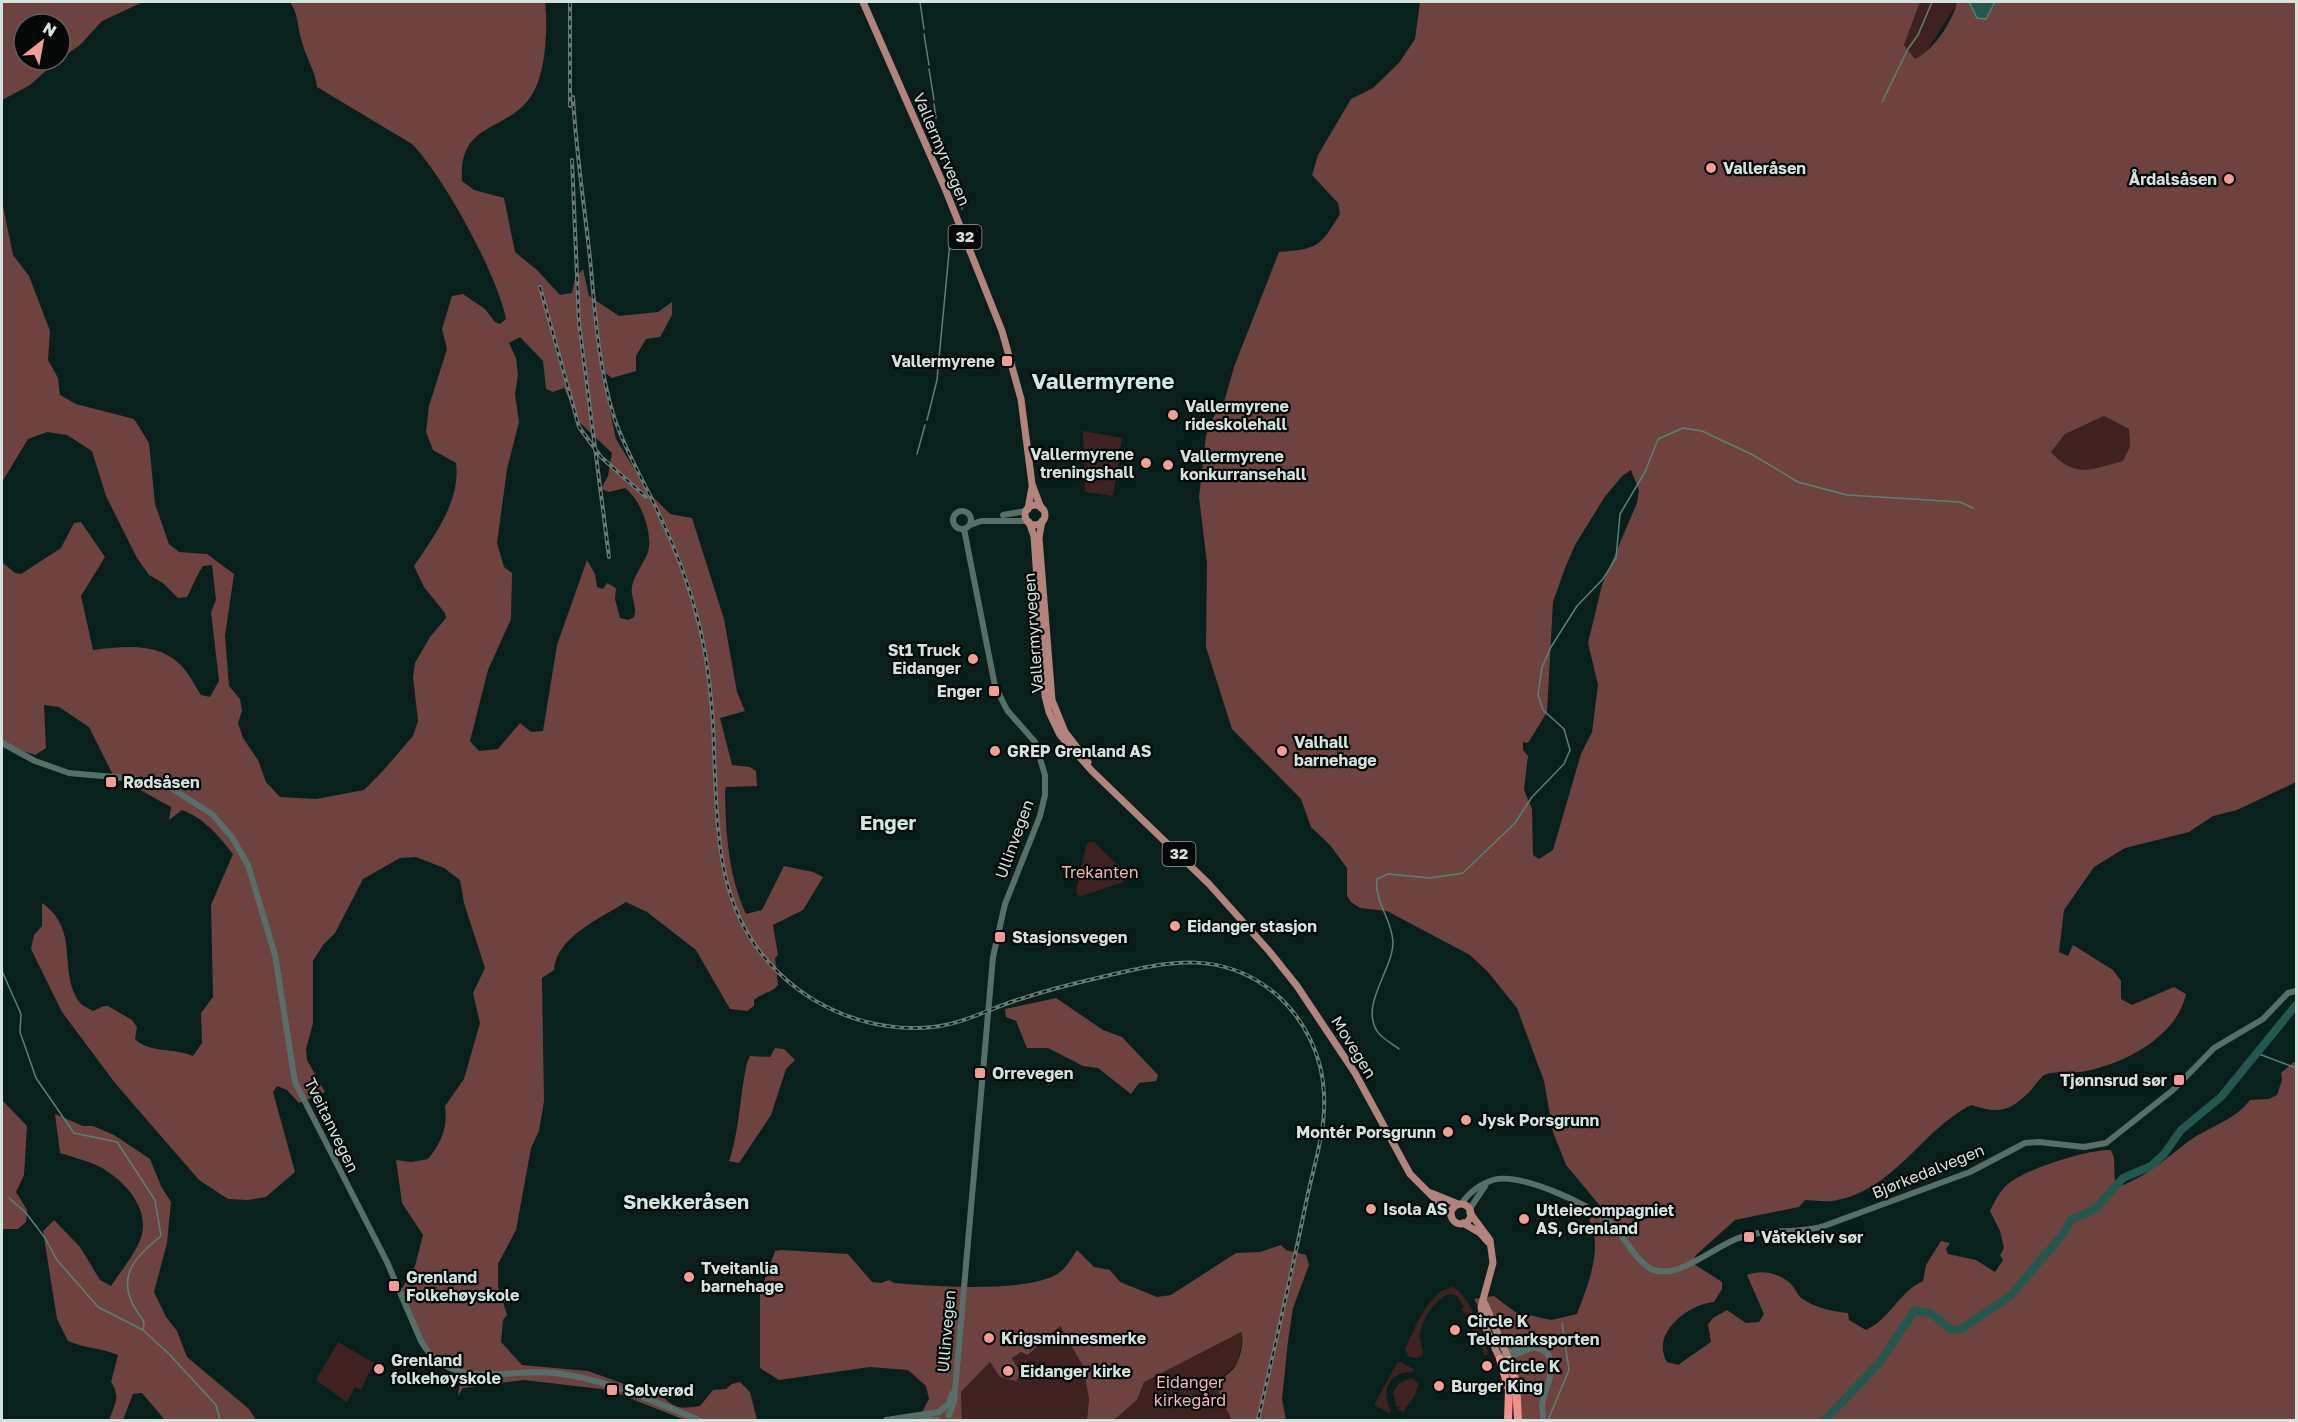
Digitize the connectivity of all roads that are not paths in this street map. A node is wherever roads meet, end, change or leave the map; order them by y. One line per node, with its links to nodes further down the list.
1 (863, 2): 2 (main road, Vallermyrvegen / 32)
2 (1032, 484): 3 (main road, Vallermyrvegen / 32); 4 (main road, Vallermyrvegen / 32)
3 (1041, 508): 4 (main road); 7 (main road, Vallermyrvegen / 32)
4 (1027, 510): 5 (main road); 6 (main road, Vallermyrvegen / 32)
5 (970, 515): 8 (main road); 9 (main road, Ullinvegen)
6 (1028, 521): 7 (main road); 8 (main road); 10 (main road, Vallermyrvegen / 32)
7 (1042, 522): 10 (main road, Vallermyrvegen / 32)
8 (970, 525): 9 (main road)
9 (964, 530): 22 (main road, Ullinvegen)
10 (1050, 707): 14 (main road, Movegen / 32)
11 (2, 743): 26 (main road, Tveitanvegen)
12 (2296, 991): 13 (main road, Bjørkedalvegen)
13 (1487, 1183): 15 (main road); 16 (main road)
14 (1421, 1187): 15 (main road); 17 (main road, Movegen / 32)
15 (1459, 1204): 16 (main road); 17 (main road)
16 (1470, 1211): 18 (main road); 19 (main road)
17 (1451, 1215): 18 (main road, 32)
18 (1463, 1223): 19 (main road, 32)
19 (1490, 1244): 20 (main road)
20 (1505, 1357): 21 (highway); 30 (highway); 31 (main road)
21 (1506, 1379): 29 (highway); 30 (highway)
22 (955, 1385): 23 (main road, Ullinvegen); 24 (main road, Ullinvegen)
23 (940, 1411): 24 (main road); 25 (main road); 28 (main road)
24 (949, 1418)
25 (900, 1419): 27 (main road); 28 (main road)
26 (699, 1420)
27 (886, 1420)
28 (938, 1420)
29 (1508, 1420)
30 (1517, 1420)
31 (1544, 1420)

